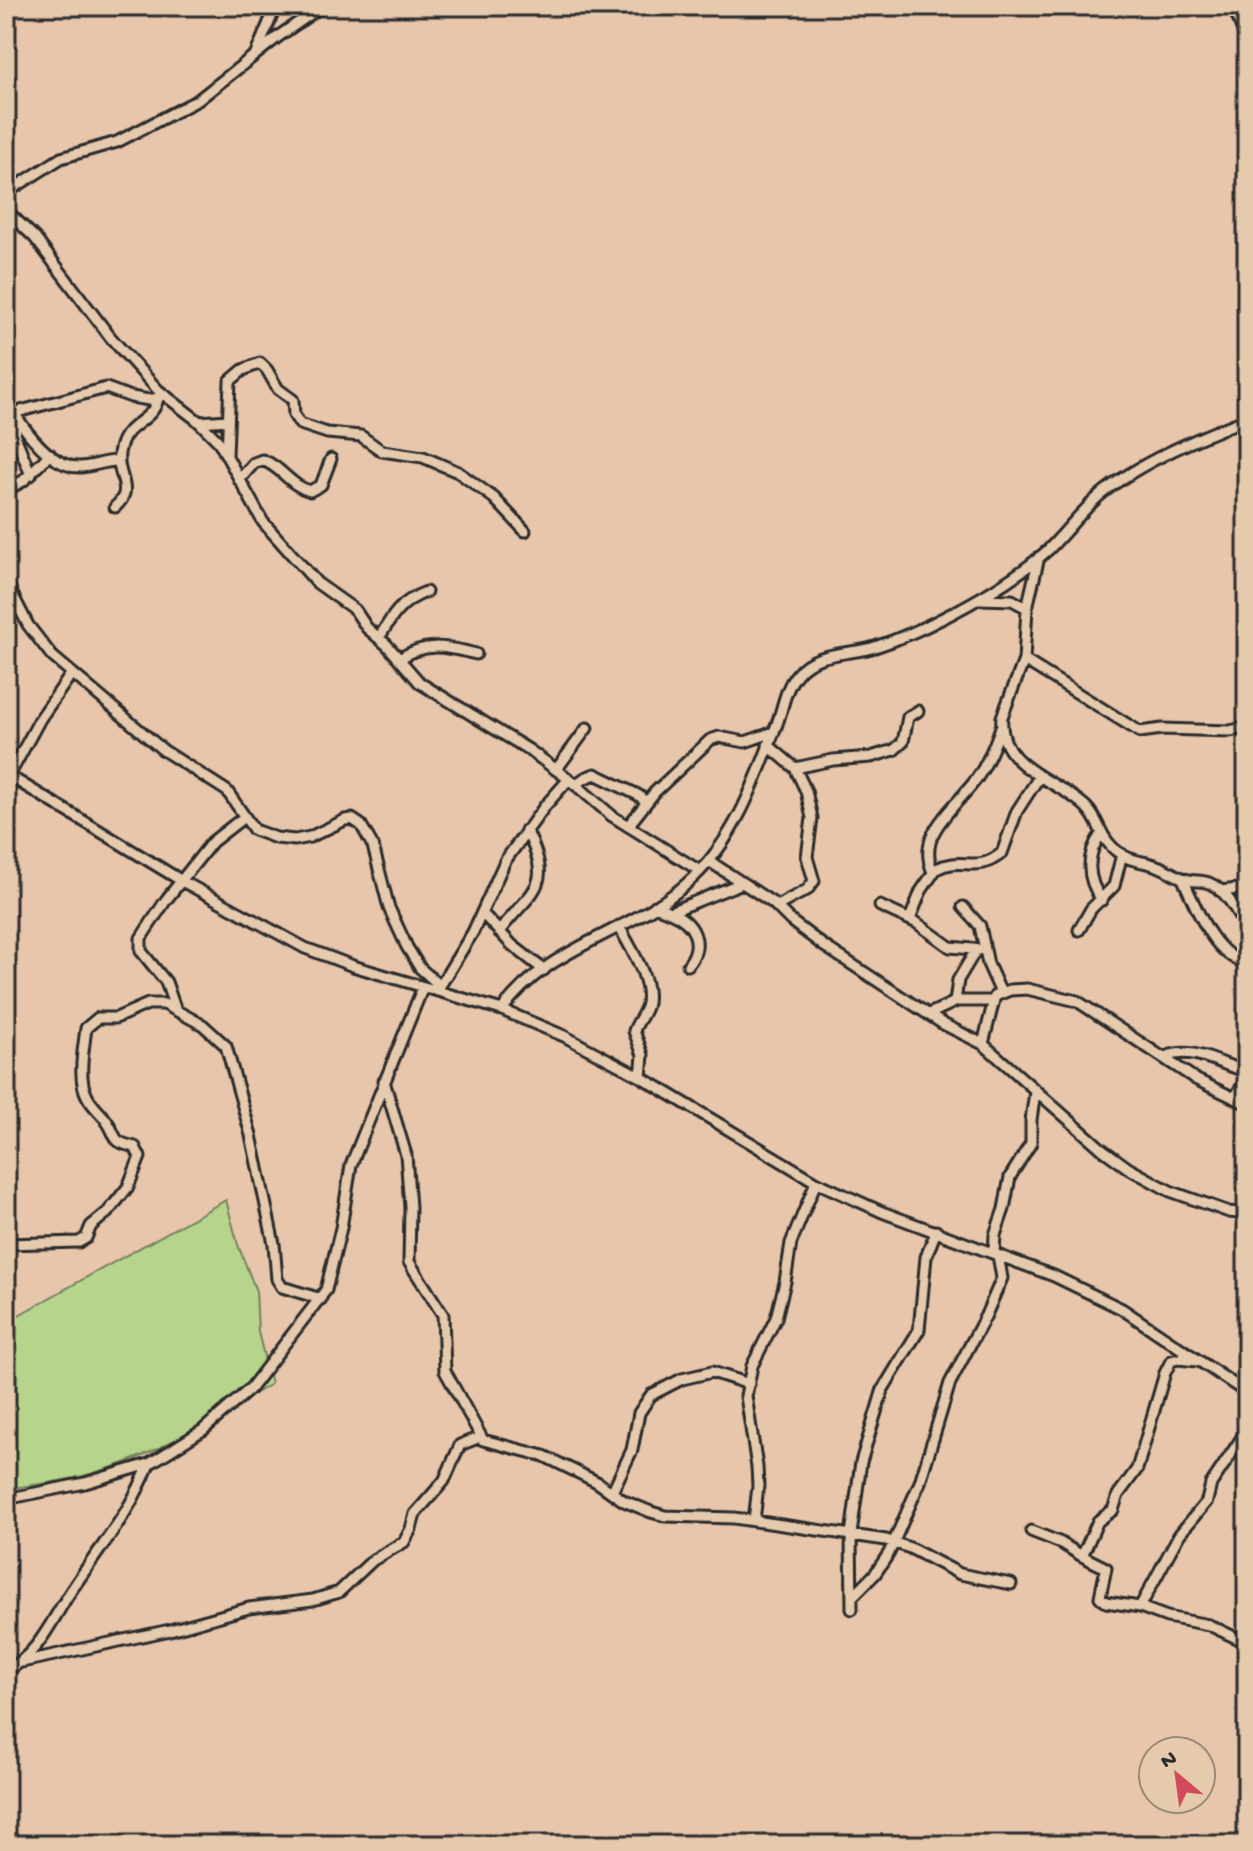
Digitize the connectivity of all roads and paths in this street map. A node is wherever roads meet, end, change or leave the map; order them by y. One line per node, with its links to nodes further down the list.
1 (276, 6): 7 (street)
2 (322, 6): 5 (street)
3 (1233, 6): 6 (street)
4 (300, 8): 5 (street)
5 (308, 15): 7 (street)
6 (1247, 41)
7 (255, 54): 8 (street)
8 (6, 193)
9 (6, 210): 10 (street)
10 (160, 396): 11 (street); 14 (street); 18 (street)
11 (12, 416): 15 (street); 19 (street)
12 (1247, 419): 24 (street)
13 (228, 420): 14 (street); 16 (street); 23 (street)
14 (199, 422): 16 (street)
15 (50, 454): 18 (street); 19 (street)
16 (227, 455): 20 (street)
17 (331, 459): 20 (street)
18 (117, 461): 22 (street)
19 (31, 475): 21 (street)
20 (239, 480): 29 (street)
21 (6, 490)
22 (115, 507)
23 (525, 531)
24 (1039, 557): 27 (street); 28 (street)
25 (6, 582): 33 (street)
26 (426, 592): 29 (street)
27 (978, 599): 28 (street); 38 (street)
28 (1027, 608): 32 (street)
29 (379, 638): 31 (street)
30 (476, 654): 31 (street)
31 (399, 659): 41 (street)
32 (1024, 660): 35 (street); 36 (street)
33 (72, 673): 42 (street); 46 (street)
34 (918, 711): 40 (street)
35 (1001, 727): 43 (street); 53 (street)
36 (1247, 727)
37 (587, 728): 41 (street)
38 (774, 732): 39 (street); 45 (street)
39 (768, 745): 40 (street); 51 (street)
40 (795, 768): 61 (street)
41 (556, 770): 44 (street)
42 (8, 775): 55 (street)
43 (1039, 777): 49 (street); 53 (street)
44 (572, 782): 45 (street); 47 (street); 48 (street)
45 (647, 802): 47 (street)
46 (244, 817): 55 (street); 76 (street)
47 (628, 826): 52 (street)
48 (526, 830): 65 (street); 70 (street)
49 (1101, 834): 50 (street); 59 (street)
50 (1122, 854): 54 (street); 59 (street)
51 (709, 861): 52 (street); 56 (street)
52 (700, 871): 60 (street)
53 (933, 872): 66 (street)
54 (1183, 879): 58 (street); 72 (street)
55 (182, 881): 75 (street); 78 (street)
56 (742, 883): 61 (street); 64 (street)
57 (1247, 888): 58 (street)
58 (1220, 891): 69 (street)
59 (1102, 900): 68 (street)
60 (655, 906): 64 (street); 67 (street)
61 (777, 906): 84 (street)
62 (880, 906): 66 (street)
63 (963, 907): 71 (street)
64 (670, 912): 73 (street)
65 (482, 913): 70 (street); 76 (street)
66 (910, 919): 71 (street)
67 (619, 926): 74 (street); 88 (street)
68 (1079, 930)
69 (1247, 930)
70 (499, 932): 74 (street)
71 (980, 950): 77 (street); 80 (street)
72 (1247, 963)
73 (688, 965)
74 (544, 970): 83 (street)
75 (423, 987): 76 (street); 89 (street)
76 (438, 988): 83 (street)
77 (1001, 993): 79 (street); 86 (street)
78 (170, 994): 81 (street); 82 (street)
79 (993, 1001): 80 (street); 85 (street)
80 (955, 1002): 84 (street)
81 (164, 1004): 82 (street); 96 (street)
82 (175, 1008): 98 (street)
83 (502, 1010): 88 (street)
84 (929, 1014): 85 (street)
85 (983, 1044): 90 (street)
86 (1165, 1057): 87 (street); 91 (street)
87 (1247, 1071): 91 (street)
88 (641, 1077): 93 (street)
89 (384, 1081): 98 (street); 103 (street)
90 (1035, 1092): 94 (street); 97 (street)
91 (1234, 1098): 92 (street)
92 (1247, 1104)
93 (816, 1182): 95 (street); 100 (street)
94 (1247, 1214)
95 (936, 1231): 97 (street); 109 (street)
96 (6, 1244)
97 (996, 1254): 99 (street); 110 (street)
98 (321, 1299): 104 (street)
99 (1200, 1361): 101 (street); 111 (street)
100 (749, 1384): 105 (street); 107 (street)
101 (1247, 1393)
102 (1247, 1430): 114 (street)
103 (480, 1437): 105 (street); 117 (street)
104 (149, 1464): 106 (street); 117 (street)
105 (612, 1492): 107 (street)
106 (6, 1499)
107 (754, 1521): 109 (street)
108 (1031, 1531): 111 (street)
109 (851, 1534): 110 (street); 113 (street)
110 (894, 1542): 112 (street); 113 (street)
111 (1082, 1556): 114 (street)
112 (1011, 1584)
113 (853, 1596): 115 (street)
114 (1140, 1607): 116 (street)
115 (852, 1609)
116 (1247, 1643)
117 (22, 1662): 118 (street)
118 (6, 1671)

